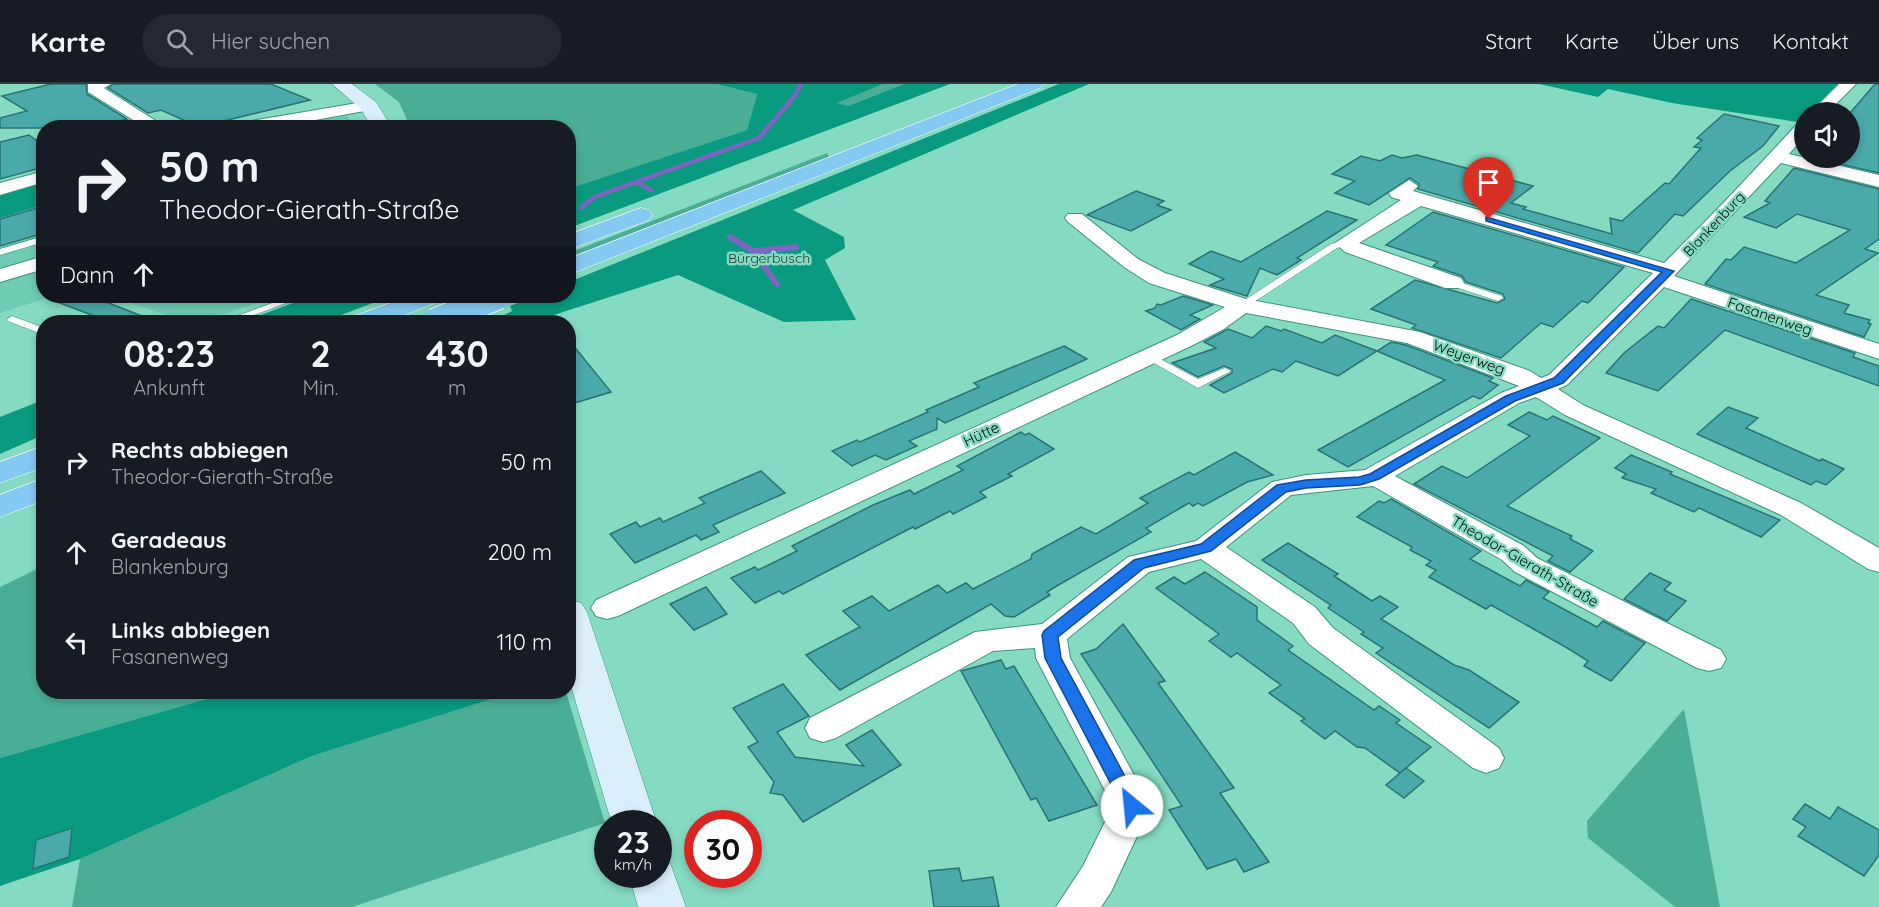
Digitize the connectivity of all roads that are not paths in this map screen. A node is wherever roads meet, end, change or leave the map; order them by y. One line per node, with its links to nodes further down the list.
1 (103, 84): 8 (street)
2 (341, 84): 7 (main road)
3 (987, 84): 13 (highway)
4 (1034, 84): 24 (highway)
5 (1848, 84): 6 (street)
6 (1829, 102)
7 (369, 106): 9 (street); 10 (main road)
8 (146, 120)
9 (287, 120)
10 (377, 120)
11 (1794, 137): 12 (street, Blankenburg)
12 (1776, 156): 15 (street); 25 (street, Blankenburg)
13 (777, 164)
14 (36, 178): 16 (street)
15 (1879, 181)
16 (0, 189)
17 (662, 207): 19 (highway)
18 (1075, 218): 32 (street, Weyerweg)
19 (576, 240)
20 (36, 241): 22 (lane)
21 (1345, 243): 25 (street, Fasanenweg); 27 (street); 32 (lane, Hütte)
22 (0, 252)
23 (36, 265): 26 (street)
24 (576, 265)
25 (1665, 275): 38 (street, Fasanenweg); 41 (street, Blankenburg)
26 (0, 276)
27 (1453, 283): 28 (lane)
28 (1498, 298)
29 (280, 303): 33 (lane)
30 (412, 303): 34 (highway)
31 (482, 303): 35 (highway, bridge)
32 (1242, 305): 39 (street, Hütte); 41 (street, Weyerweg)
33 (246, 315)
34 (382, 315)
35 (452, 315)
36 (12, 319): 37 (lane)
37 (36, 329)
38 (1879, 352)
39 (1149, 356): 40 (lane); 49 (street, Hütte)
40 (1225, 371)
41 (1540, 388): 44 (street); 48 (street, Weyerweg)
42 (36, 458): 43 (highway)
43 (0, 473)
44 (1375, 476): 47 (street); 52 (street, Theodor-Gierath-Straße)
45 (36, 492): 46 (highway)
46 (0, 507)
47 (1206, 548): 50 (street); 54 (street)
48 (1879, 562)
49 (608, 608)
50 (1050, 635): 53 (street); 58 (street)
51 (576, 637): 55 (main road)
52 (1709, 659)
53 (823, 728)
54 (1486, 758)
55 (631, 810)
56 (656, 888): 57 (main road)
57 (662, 907)
58 (1077, 907)

